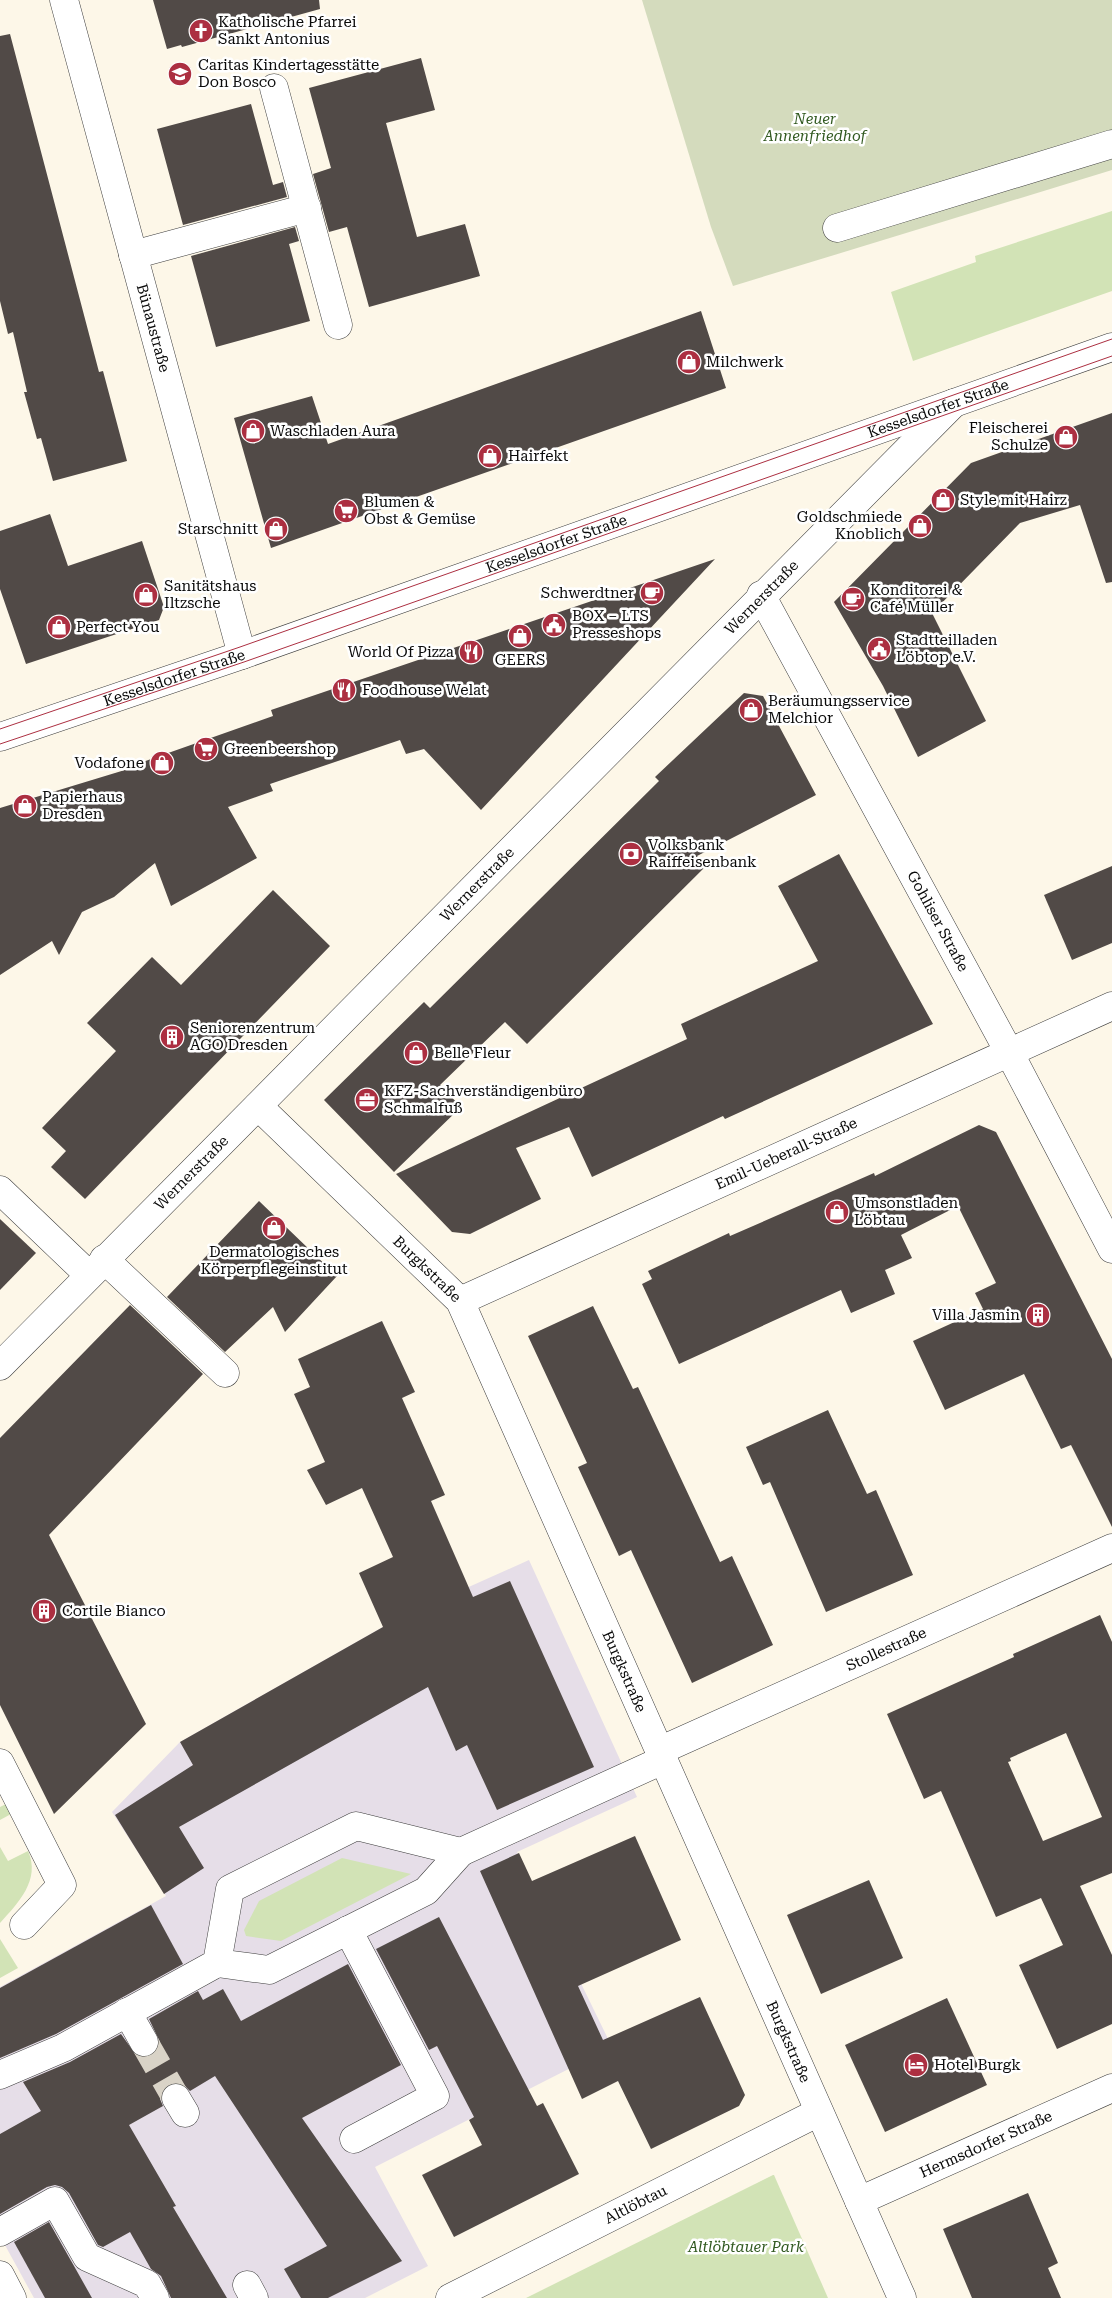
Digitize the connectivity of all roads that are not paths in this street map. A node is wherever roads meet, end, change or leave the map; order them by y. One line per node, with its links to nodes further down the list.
1 (64, 0): 6 (street, Bünaustraße)
2 (274, 88): 4 (street)
3 (1112, 144): 5 (street)
4 (307, 208): 6 (street); 7 (street)
5 (837, 228)
6 (133, 255): 11 (street, Bünaustraße)
7 (338, 325)
8 (1112, 346): 9 (street, Kesselsdorfer Straße)
9 (954, 403): 10 (street, Wernerstraße); 11 (street, Kesselsdorfer Straße)
10 (762, 596): 14 (street, Gohliser Straße); 15 (street, Wernerstraße)
11 (242, 655): 12 (street, Kesselsdorfer Straße)
12 (0, 737)
13 (1112, 1006): 14 (street, Emil-Ueberall-Straße)
14 (1009, 1052): 17 (street, Gohliser Straße); 19 (street, Emil-Ueberall-Straße)
15 (258, 1106): 18 (street, Wernerstraße); 19 (street, Burgkstraße)
16 (0, 1190): 18 (street)
17 (1112, 1249)
18 (96, 1267): 20 (street, Wernerstraße); 21 (street)
19 (460, 1302): 23 (street, Burgkstraße)
20 (0, 1366)
21 (224, 1373)
22 (1112, 1548): 23 (street, Stollestraße)
23 (661, 1756): 25 (street, Stollestraße); 33 (street, Burgkstraße)
24 (0, 1763): 26 (street)
25 (461, 1852): 27 (street); 28 (street)
26 (24, 1925)
27 (348, 1930): 28 (street); 34 (street)
28 (217, 1963): 29 (street)
29 (126, 2012): 30 (street); 31 (street)
30 (144, 2042)
31 (0, 2075)
32 (1112, 2088): 35 (street, Hermsdorfer Straße)
33 (819, 2112): 35 (street, Burgkstraße); 40 (street, Altlöbtau)
34 (354, 2139)
35 (859, 2201): 41 (street, Burgkstraße)
36 (0, 2232): 39 (street)
37 (0, 2275): 38 (street)
38 (12, 2298)
39 (155, 2298)
40 (450, 2298)
41 (902, 2298)

